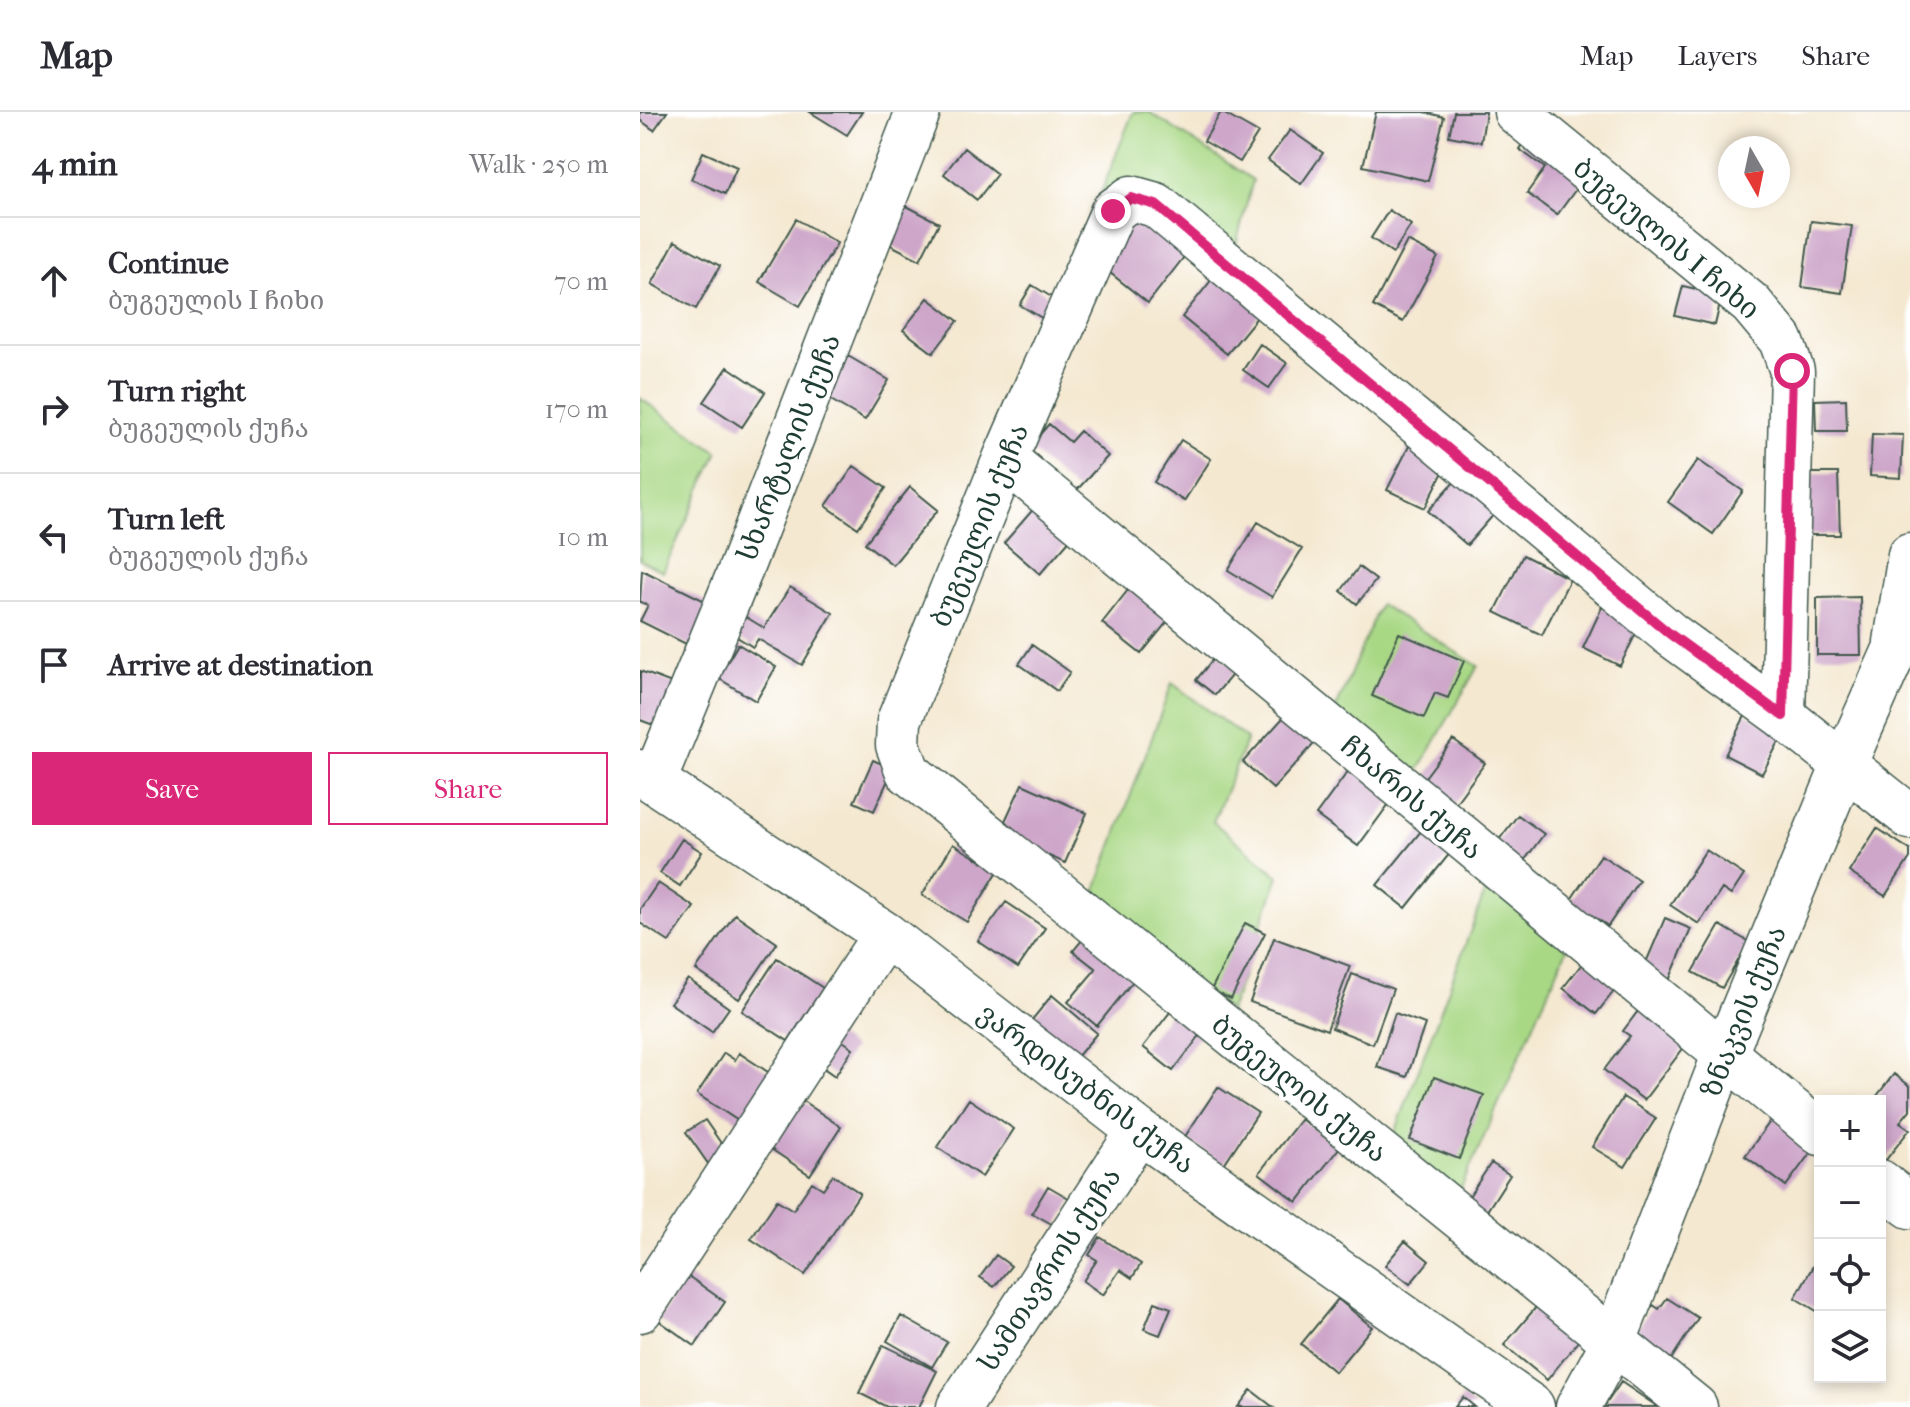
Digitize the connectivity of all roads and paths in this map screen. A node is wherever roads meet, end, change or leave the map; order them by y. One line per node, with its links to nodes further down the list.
1 (918, 112): 8 (street, სხარტალის ქუჩა)
2 (1516, 112): 6 (street, ბუგეულის I ჩიხი)
3 (1005, 459): 6 (street, ბუგეულის ქუჩა); 11 (street, ჩხარის ქუჩა); 17 (street, ბუგეულის ქუჩა)
4 (1910, 555): 5 (street, ზნაკვის ქუჩა)
5 (1903, 629): 7 (street, ზნაკვის ქუჩა)
6 (1783, 716): 7 (street, ბუგეულის ქუჩა)
7 (1844, 765): 9 (street, ბუგეულის ქუჩა); 11 (street, ზნაკვის ქუჩა)
8 (647, 776): 10 (street, ვარდისუბნის ქუჩა)
9 (1910, 817)
10 (885, 934): 13 (street, ვარდისუბნის ქუჩა); 16 (street)
11 (1724, 1056): 12 (street, ჩხარის ქუჩა); 17 (street, ზნაკვის ქუჩა)
12 (1814, 1128)
13 (1139, 1131): 18 (street, სამთავროს ქუჩა); 19 (street, ვარდისუბნის ქუჩა)
14 (1886, 1187): 15 (street)
15 (1910, 1206)
16 (640, 1310)
17 (1614, 1341): 20 (street, ზნაკვის ქუჩა); 21 (street, ბუგეულის ქუჩა)
18 (959, 1407)
19 (1532, 1407)
20 (1578, 1407)
21 (1695, 1407)

